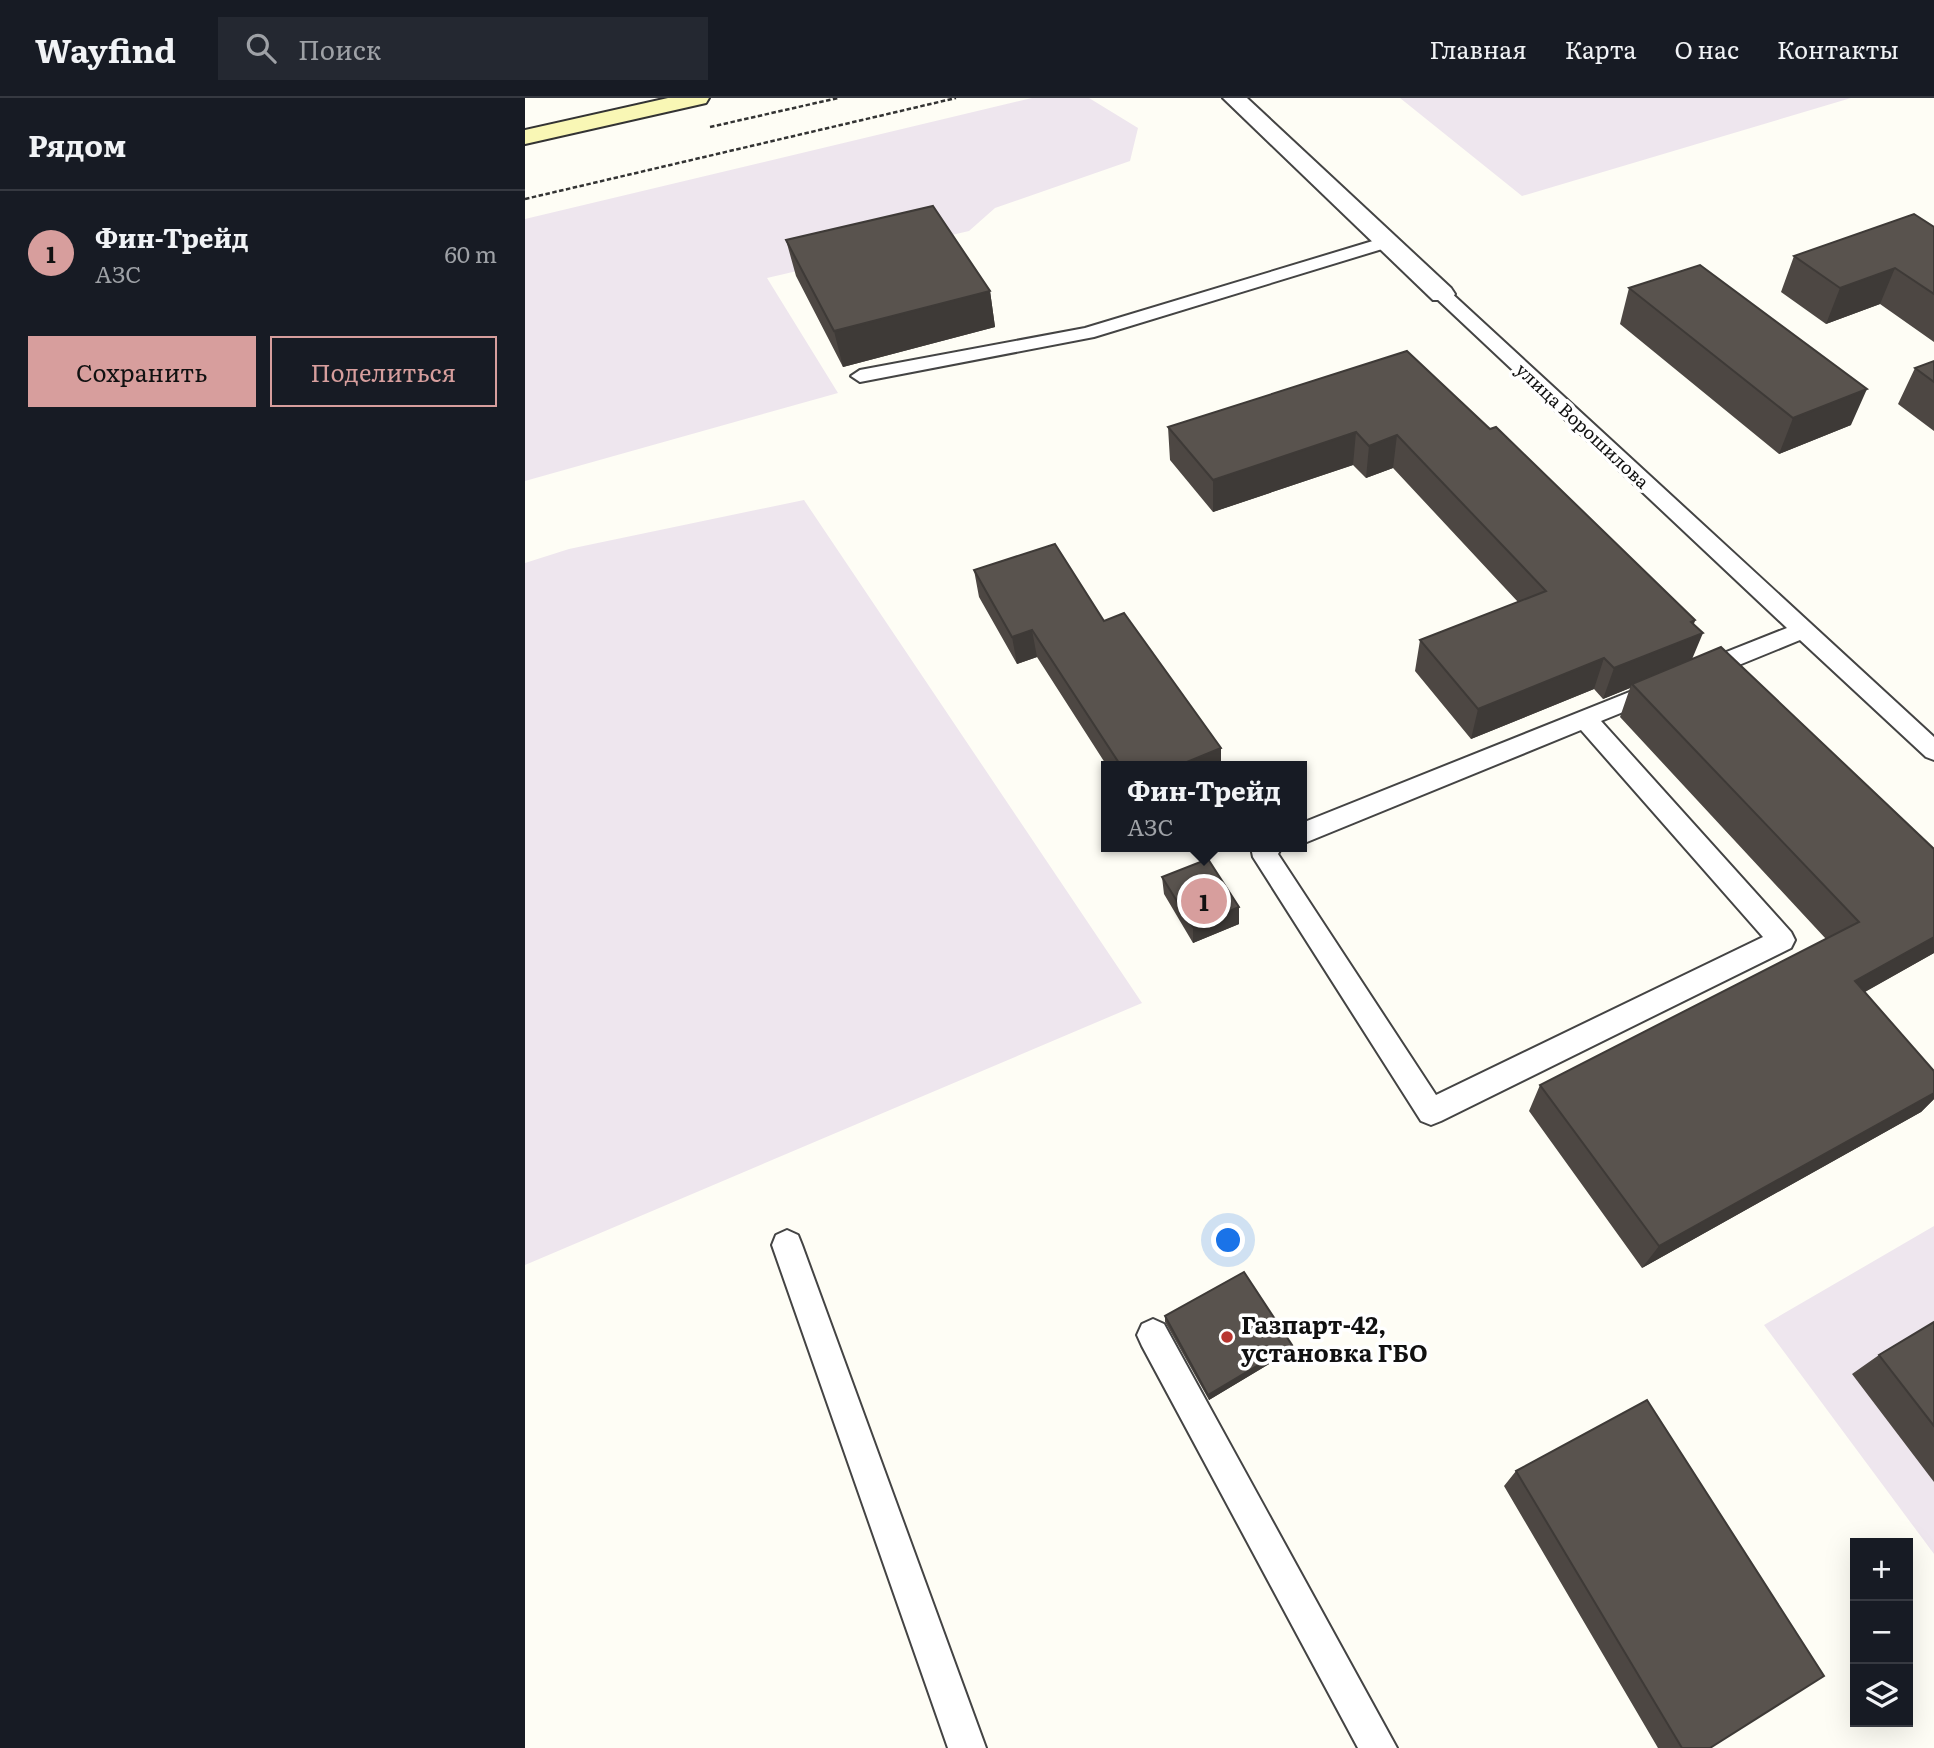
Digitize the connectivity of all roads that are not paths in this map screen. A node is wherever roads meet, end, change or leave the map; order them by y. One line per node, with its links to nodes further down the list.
1 (698, 98): 3 (main road)
2 (1234, 98): 4 (street, улица Ворошилова)
3 (525, 137)
4 (1386, 242): 5 (street, улица Ворошилова); 6 (lane)
5 (1442, 294): 7 (lane, улица Ворошилова)
6 (860, 376)
7 (1804, 629): 8 (lane); 9 (lane, улица Ворошилова)
8 (1585, 719): 10 (lane); 11 (lane)
9 (1934, 751)
10 (1307, 832)
11 (1263, 852)
12 (787, 1245): 14 (lane)
13 (1153, 1335): 15 (lane)
14 (967, 1748)
15 (1378, 1748)

